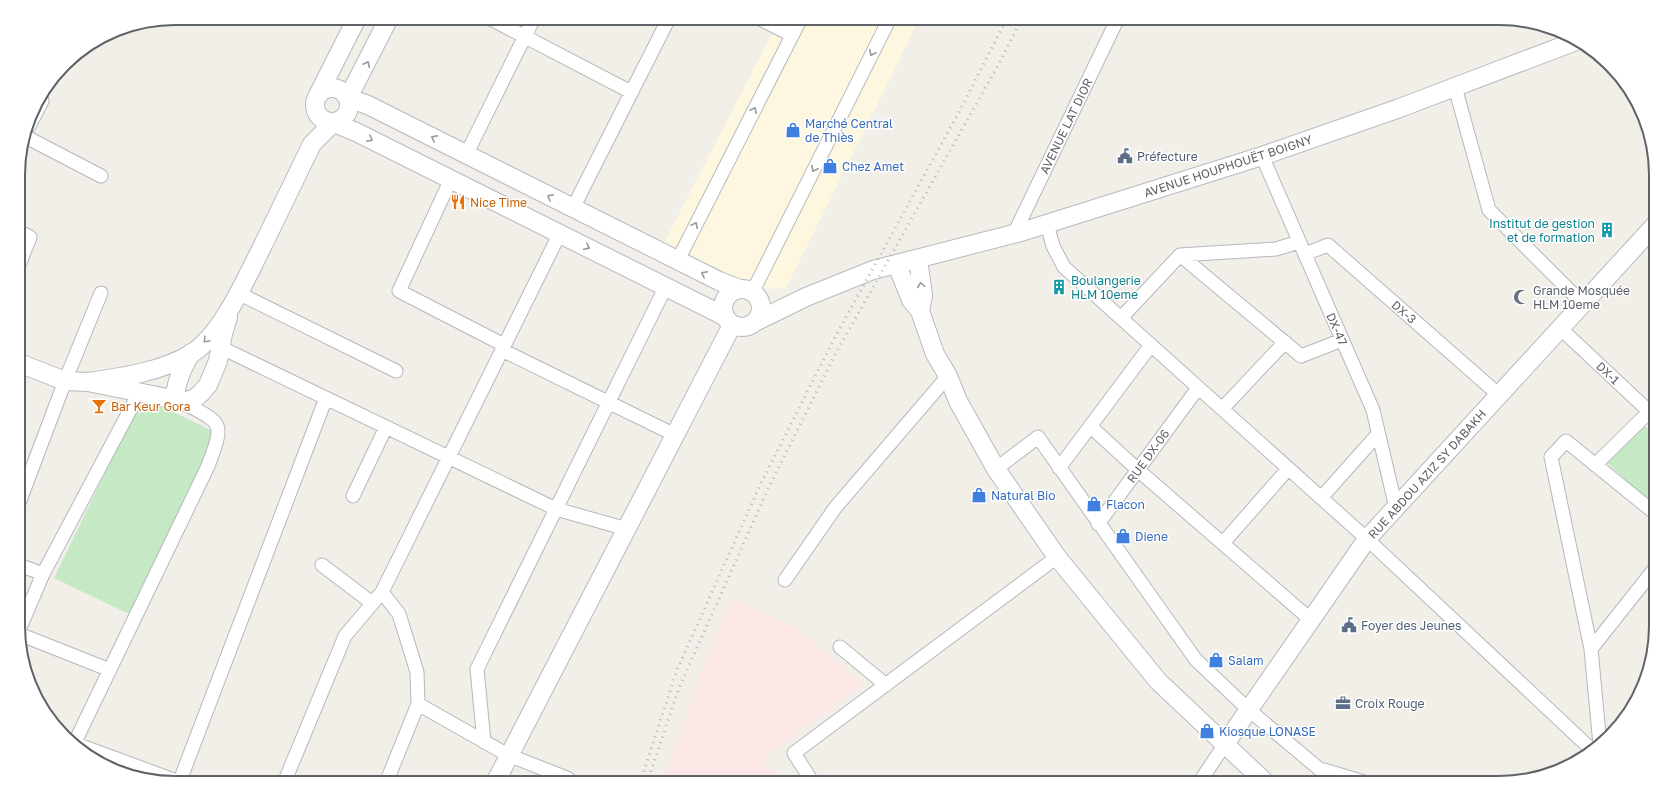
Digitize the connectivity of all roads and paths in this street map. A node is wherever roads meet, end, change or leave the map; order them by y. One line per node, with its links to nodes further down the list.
1 (354, 25): 16 (main road)
2 (385, 25): 15 (main road, one-way to 2)
3 (502, 25): 11 (street)
4 (531, 25): 11 (street)
5 (666, 25): 14 (street)
6 (772, 25): 10 (street)
7 (797, 25): 10 (street)
8 (886, 25): 37 (street, one-way to 37)
9 (1115, 25): 29 (street, AVENUE LAT DIOR)
10 (792, 35): 33 (street, one-way to 10)
11 (525, 37): 14 (street); 20 (street)
12 (1571, 43): 13 (main road, AVENUE HOUPHOUËT BOIGNY)
13 (1455, 87): 21 (main road, AVENUE HOUPHOUËT BOIGNY); 41 (street)
14 (632, 92): 24 (street)
15 (348, 98): 16 (main road); 17 (main road); 20 (main road, one-way to 15)
16 (316, 104): 17 (main road); 19 (main road)
17 (333, 123): 19 (main road); 23 (main road, one-way to 23)
18 (29, 139): 22 (street)
19 (312, 144): 39 (main road)
20 (466, 154): 24 (main road, one-way to 20)
21 (1262, 156): 25 (main road, AVENUE HOUPHOUËT BOIGNY); 30 (street, DX-47)
22 (101, 176)
23 (451, 179): 27 (main road); 52 (street)
24 (573, 208): 33 (main road)
25 (1047, 224): 29 (main road, AVENUE HOUPHOUËT BOIGNY); 44 (street)
26 (1649, 232): 41 (main road, RUE ABDOU AZIZ SY DABAKH)
27 (560, 233): 36 (main road, one-way to 36); 52 (street)
28 (25, 234): 31 (street)
29 (1014, 234): 34 (main road, AVENUE HOUPHOUËT BOIGNY)
30 (1302, 248): 32 (street); 48 (street, DX-47); 61 (street, DX-3)
31 (25, 250)
32 (1180, 255): 44 (street); 49 (street)
33 (678, 260): 37 (main road, one-way to 33)
34 (918, 260): 35 (main road, AVENUE HOUPHOUËT BOIGNY); 43 (main road, one-way to 34)
35 (897, 265): 40 (main road, AVENUE HOUPHOUËT BOIGNY); 43 (main road)
36 (666, 286): 45 (main road); 64 (street)
37 (749, 292): 40 (main road); 45 (main road); 46 (main road)
38 (101, 293): 57 (street)
39 (238, 293): 42 (main road); 55 (street)
40 (806, 297): 46 (main road, AVENUE HOUPHOUËT BOIGNY)
41 (1583, 304): 47 (main road, RUE ABDOU AZIZ SY DABAKH)
42 (230, 310): 51 (main road); 53 (main road, one-way to 53)
43 (920, 311): 56 (main road)
44 (1120, 318): 50 (street)
45 (728, 321): 46 (main road); 71 (main road)
46 (756, 322)
47 (1560, 328): 61 (main road, RUE ABDOU AZIZ SY DABAKH); 66 (street, DX-1)
48 (1342, 340): 49 (street); 70 (street, DX-47)
49 (1285, 342): 65 (street)
50 (1151, 345): 59 (street); 68 (street)
51 (222, 348): 62 (street); 63 (main road)
52 (503, 348): 64 (street); 72 (street)
53 (191, 354): 58 (main road); 63 (main road)
54 (25, 365): 57 (main road)
55 (396, 371)
56 (948, 376): 75 (main road); 93 (street)
57 (65, 381): 58 (main road); 78 (street)
58 (88, 382): 60 (main road)
59 (1198, 388): 65 (street); 77 (street, RUE DX-06)
60 (139, 393): 63 (main road); 91 (street)
61 (1499, 395): 81 (main road, RUE ABDOU AZIZ SY DABAKH)
62 (326, 398): 69 (street); 114 (street)
63 (178, 401): 101 (street)
64 (608, 403): 71 (street); 83 (street)
65 (1222, 409): 76 (street)
66 (1649, 411)
67 (1649, 417): 73 (street)
68 (1090, 426): 74 (street); 77 (street)
69 (386, 427): 72 (street); 79 (street)
70 (1378, 434): 80 (street); 81 (street, DX-47)
71 (675, 435): 85 (main road)
72 (449, 457): 83 (street); 94 (street)
73 (1596, 465): 82 (street); 100 (street)
74 (1059, 468): 75 (street); 84 (street)
75 (996, 469): 88 (main road)
76 (1288, 469): 80 (street); 87 (street)
77 (1138, 470): 84 (street, RUE DX-06); 87 (street)
78 (25, 487)
79 (353, 496)
80 (1320, 498): 86 (street)
81 (1396, 508): 86 (main road, RUE ABDOU AZIZ SY DABAKH)
82 (1649, 508)
83 (556, 509): 85 (street); 107 (street)
84 (1098, 524): 104 (street)
85 (627, 529): 111 (main road)
86 (1367, 539): 97 (main road, RUE ABDOU AZIZ SY DABAKH); 109 (street)
87 (1223, 543): 97 (street)
88 (1057, 557): 102 (street); 108 (main road)
89 (322, 565): 95 (street)
90 (25, 567): 91 (street)
91 (43, 574): 96 (street)
92 (1649, 576): 100 (street)
93 (785, 580)
94 (382, 592): 95 (street); 103 (street)
95 (372, 603): 115 (street)
96 (25, 616)
97 (1311, 620): 104 (main road, RUE ABDOU AZIZ SY DABAKH)
98 (25, 636): 101 (street)
99 (840, 647): 102 (street)
100 (1591, 649): 105 (street)
101 (110, 670): 106 (street)
102 (886, 685): 119 (street)
103 (418, 704): 107 (street); 116 (street)
104 (1249, 710): 108 (main road, RUE ABDOU AZIZ SY DABAKH); 112 (street)
105 (1599, 738)
106 (76, 739)
107 (484, 742): 111 (street)
108 (1225, 744): 120 (street); 121 (main road)
109 (1588, 746)
110 (89, 749): 113 (street)
111 (508, 755): 117 (main road); 118 (street)
112 (1319, 768): 122 (street); 123 (street)
113 (160, 775)
114 (183, 776)
115 (287, 776)
116 (389, 776)
117 (498, 776)
118 (562, 776)
119 (808, 776)
120 (1204, 776)
121 (1259, 776)
122 (1328, 776)
123 (1345, 776)

